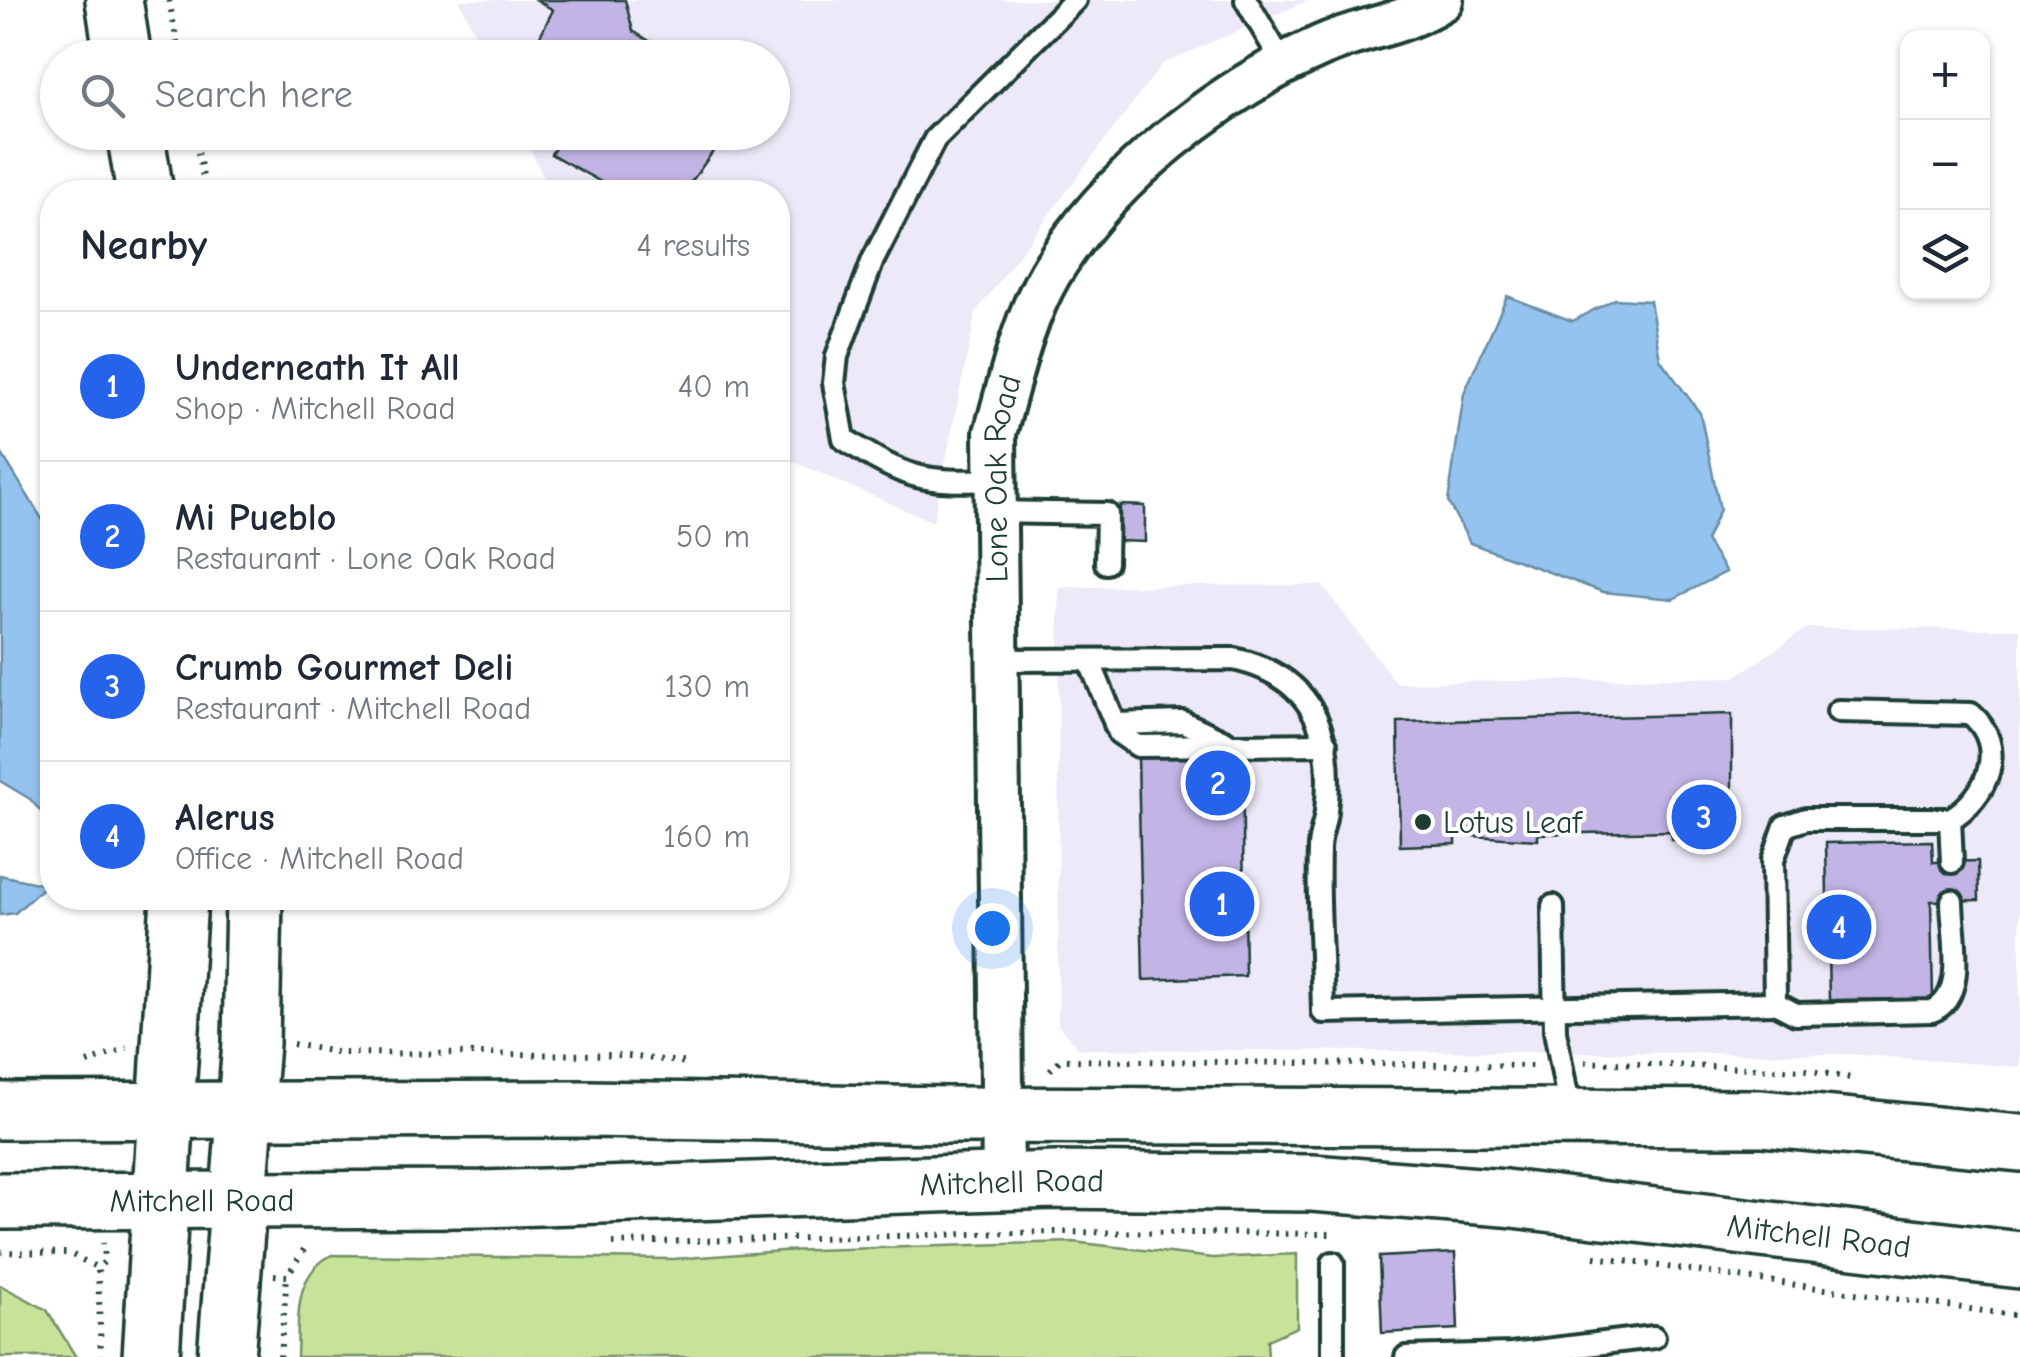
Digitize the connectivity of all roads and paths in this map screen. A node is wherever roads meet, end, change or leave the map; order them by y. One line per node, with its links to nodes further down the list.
1 (114, 0): 6 (main road)
2 (170, 0): 7 (path)
3 (1075, 0): 13 (lane)
4 (1246, 0): 8 (lane)
5 (1442, 0): 8 (street, Lone Oak Road)
6 (120, 40)
7 (177, 40)
8 (1284, 65): 13 (street, Lone Oak Road)
9 (138, 150): 11 (main road)
10 (198, 150): 12 (path)
11 (143, 180)
12 (204, 180)
13 (996, 496): 14 (lane); 15 (street, Lone Oak Road)
14 (1106, 563)
15 (998, 660): 16 (lane); 32 (street, Lone Oak Road)
16 (1089, 660): 18 (lane); 18 (lane)
17 (1838, 710): 19 (lane)
18 (1326, 744): 26 (lane)
19 (1950, 819): 20 (lane); 25 (lane)
20 (1952, 862)
21 (1952, 901): 25 (lane)
22 (1553, 906): 26 (lane)
23 (177, 910): 28 (main road)
24 (254, 910): 29 (main road)
25 (1775, 1002): 26 (lane)
26 (1554, 1009): 33 (lane)
27 (300, 1044): 30 (path)
28 (164, 1109): 29 (main road, Mitchell Road); 31 (main road, Mitchell Road); 36 (main road)
29 (246, 1109): 30 (main road, Mitchell Road); 38 (main road)
30 (302, 1110): 32 (main road, Mitchell Road)
31 (0, 1111)
32 (1003, 1115): 33 (main road, Mitchell Road); 35 (street, Lone Oak Road)
33 (1572, 1117): 34 (main road, Mitchell Road)
34 (2020, 1143)
35 (1003, 1183): 38 (main road, Mitchell Road); 43 (main road, Mitchell Road)
36 (158, 1200): 37 (main road, Mitchell Road); 38 (main road, Mitchell Road); 49 (main road)
37 (0, 1201)
38 (238, 1201): 50 (main road)
39 (1346, 1234): 40 (path)
40 (593, 1243)
41 (0, 1252): 45 (path)
42 (1578, 1253): 47 (path)
43 (2020, 1260)
44 (1333, 1263): 52 (lane)
45 (98, 1268)
46 (287, 1276): 51 (path)
47 (2020, 1316)
48 (1654, 1337): 53 (lane)
49 (151, 1357)
50 (226, 1357)
51 (280, 1357)
52 (1334, 1357)
53 (1406, 1357)

